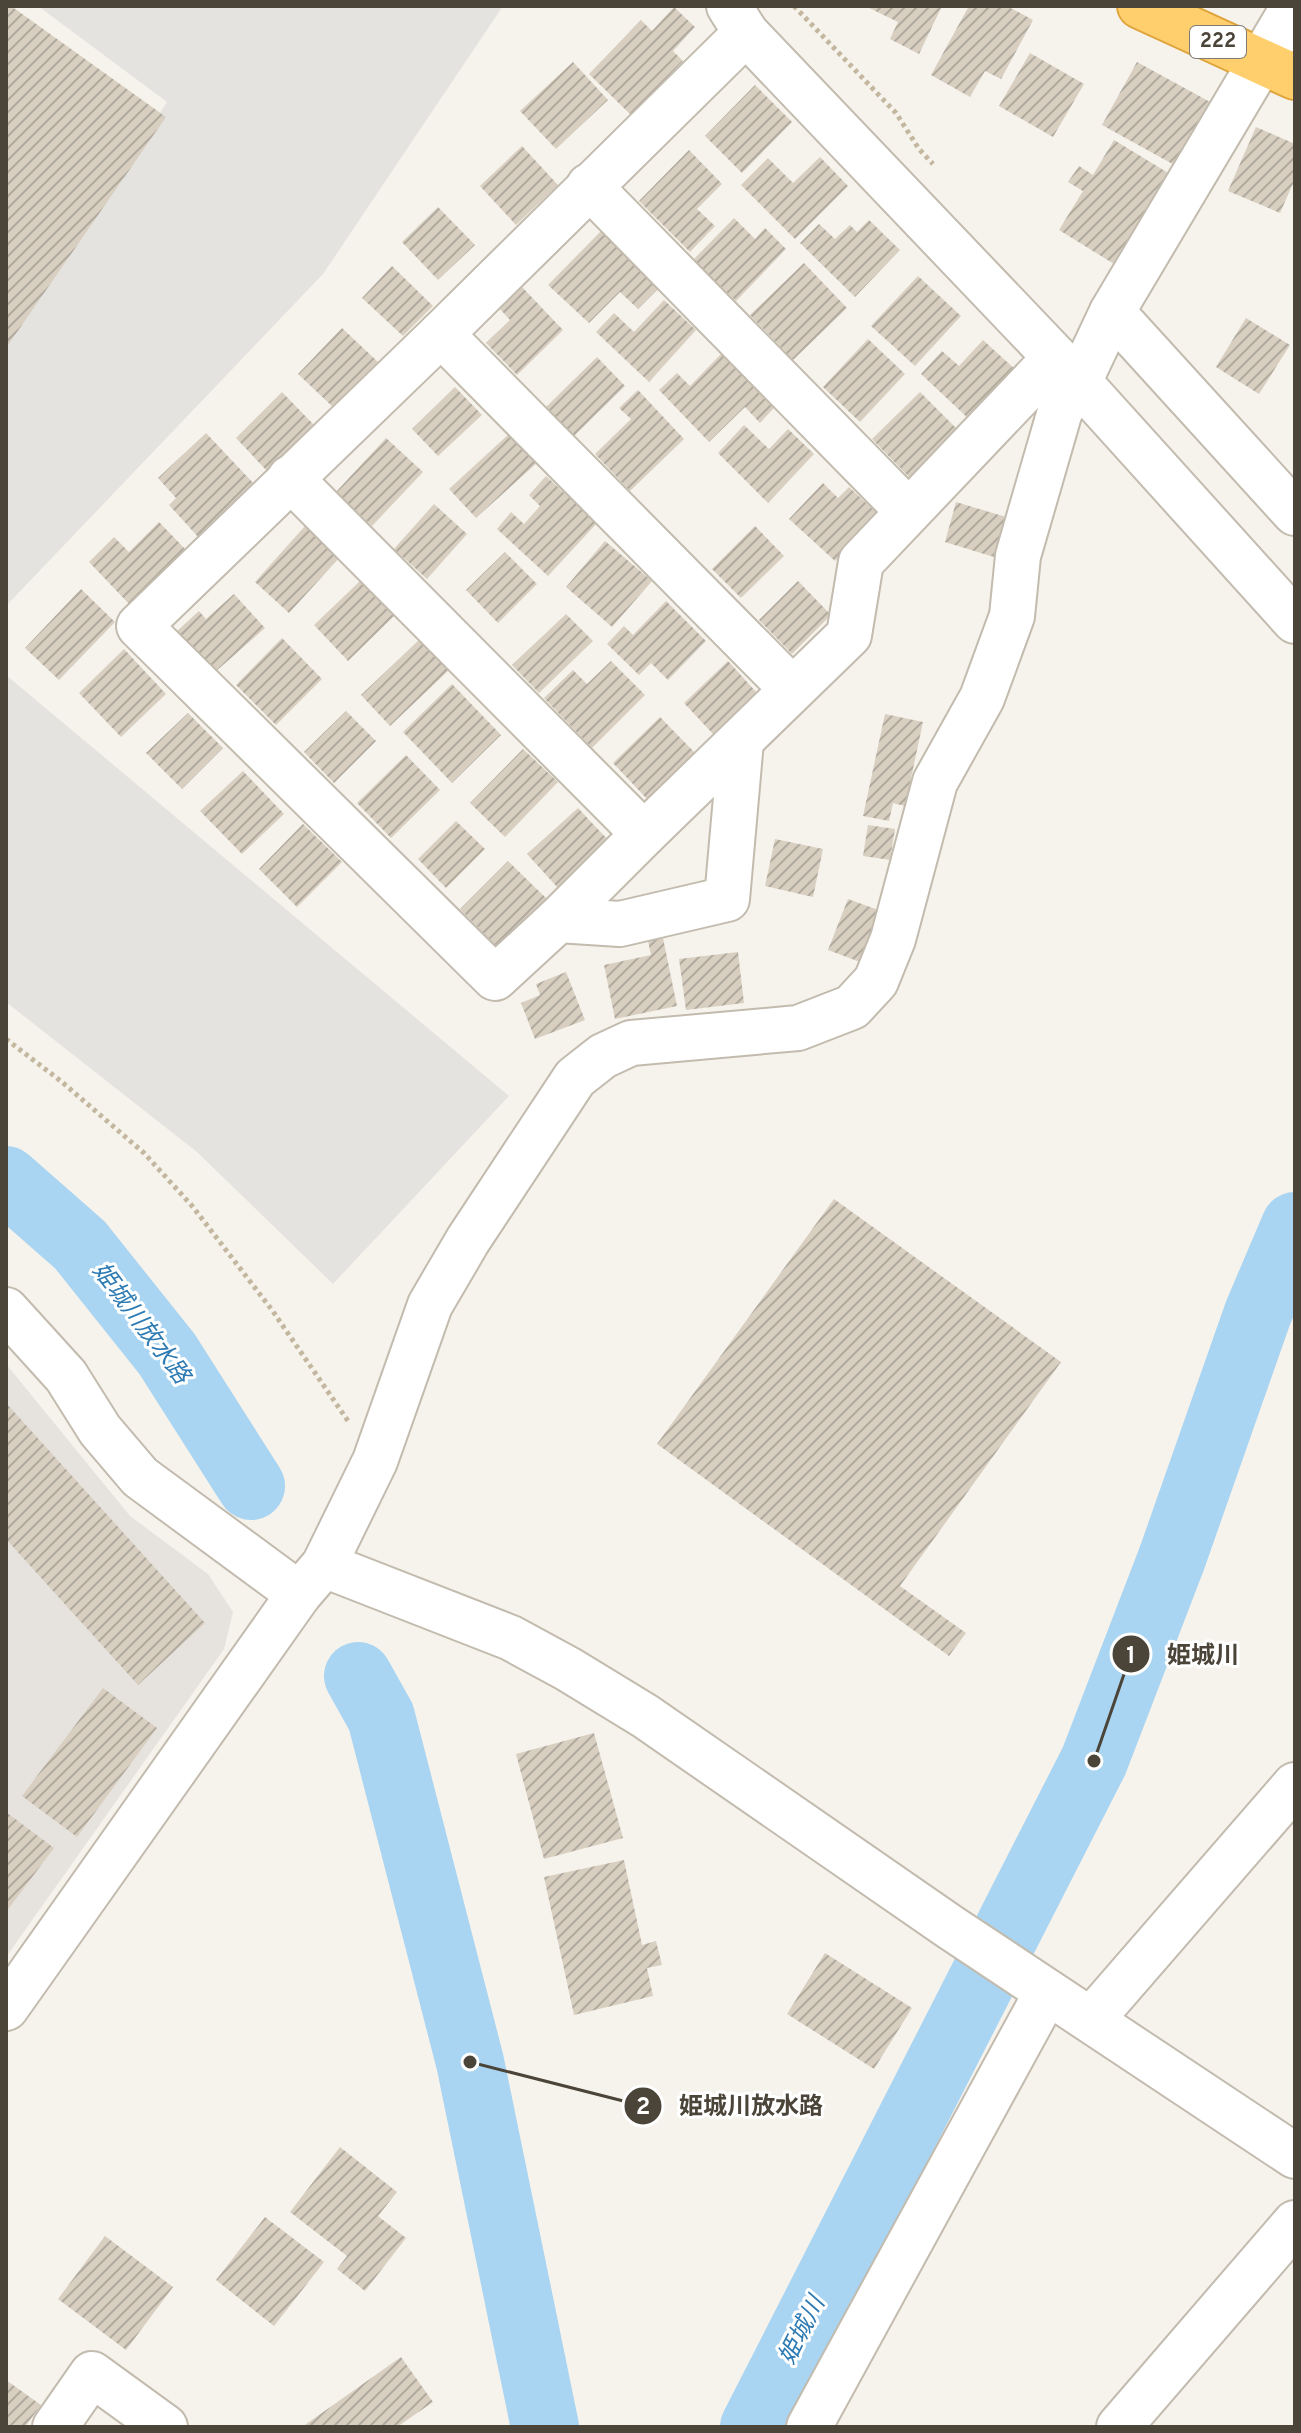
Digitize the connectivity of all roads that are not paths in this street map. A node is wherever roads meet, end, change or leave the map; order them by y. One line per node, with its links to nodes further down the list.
1 (1140, 6): 4 (highway, 222)
2 (1294, 6): 4 (street)
3 (738, 20): 5 (street); 8 (street)
4 (1278, 69): 6 (street)
5 (589, 186): 7 (street); 10 (street)
6 (1112, 312): 8 (street); 11 (street)
7 (441, 334): 9 (street); 13 (street)
8 (1067, 370): 10 (street); 12 (street); 18 (street)
9 (290, 478): 15 (street); 16 (street)
10 (908, 511): 13 (street)
11 (1295, 513)
12 (1295, 621)
13 (792, 689): 14 (street)
14 (741, 741): 15 (street); 16 (street)
15 (644, 834): 16 (street)
16 (558, 920)
17 (6, 1310): 18 (street)
18 (312, 1580): 20 (street); 21 (street)
19 (1295, 1785): 22 (street)
20 (1031, 1981): 22 (street); 27 (street)
21 (6, 2008)
22 (1091, 2020): 23 (street)
23 (1295, 2156)
24 (1295, 2223): 28 (street)
25 (55, 2427): 26 (street)
26 (165, 2427)
27 (809, 2427)
28 (1119, 2427)

